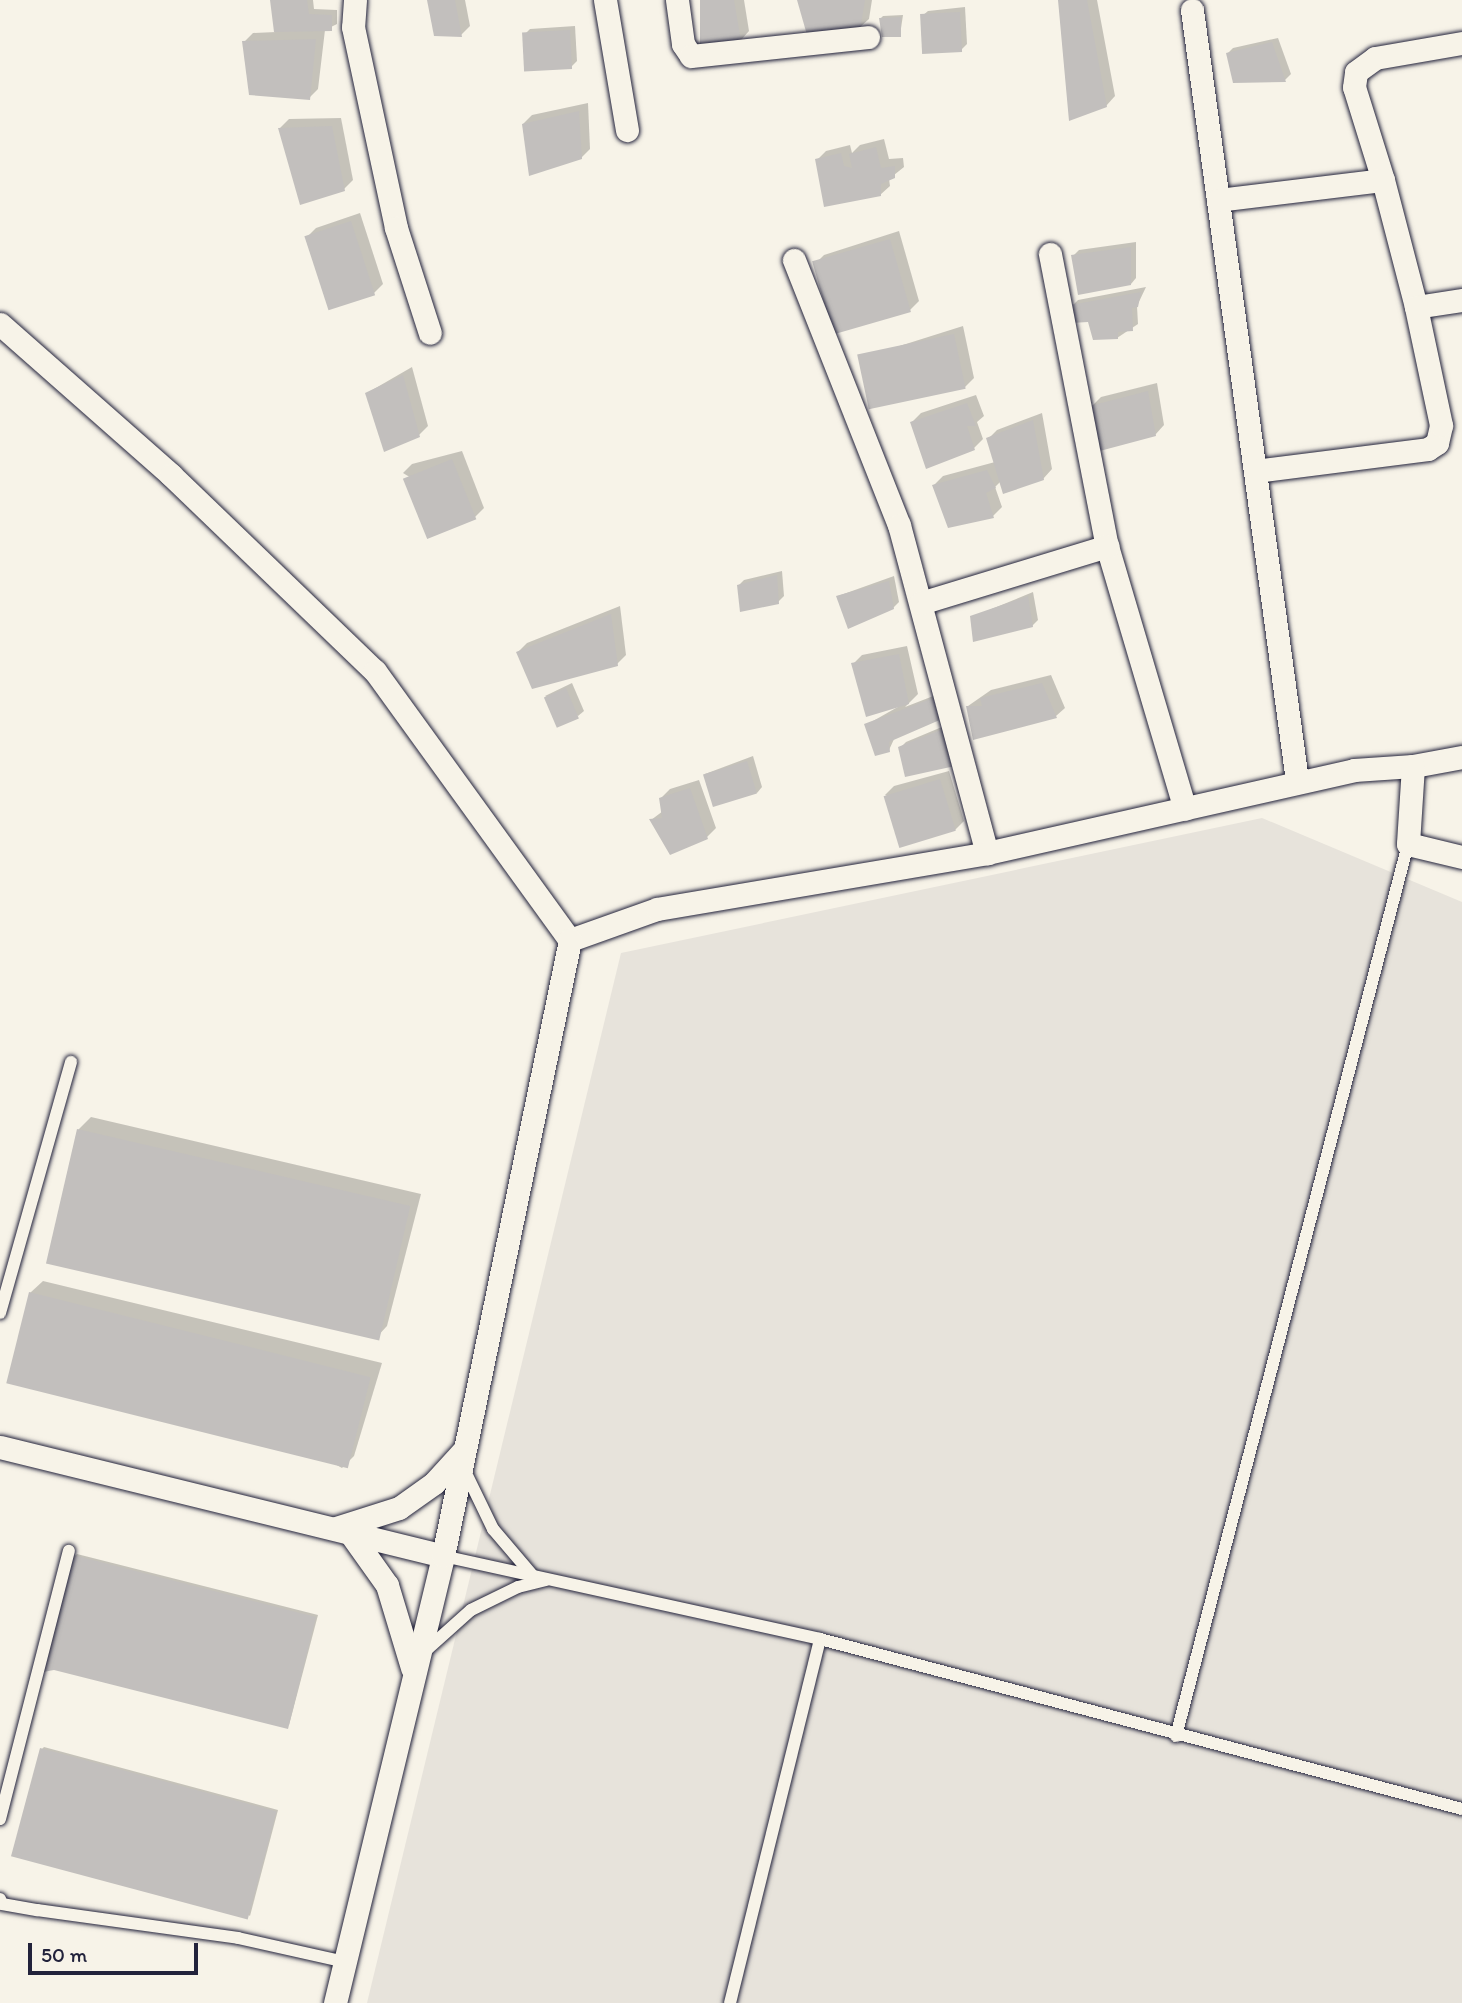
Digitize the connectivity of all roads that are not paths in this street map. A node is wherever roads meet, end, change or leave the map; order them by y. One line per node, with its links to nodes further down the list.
1 (355, 0): 15 (street)
2 (605, 0): 7 (street)
3 (677, 0): 5 (street)
4 (1192, 10): 9 (street)
5 (867, 37)
6 (1462, 43): 8 (street)
7 (627, 130)
8 (1383, 180): 9 (street); 13 (street)
9 (1218, 200): 16 (street)
10 (1050, 254): 17 (street)
11 (794, 260): 18 (street)
12 (1462, 300): 13 (street)
13 (1416, 307): 16 (street)
14 (0, 324): 26 (street)
15 (430, 333)
16 (1255, 471): 21 (street)
17 (1107, 546): 18 (street); 22 (street)
18 (921, 603): 24 (street)
19 (1462, 757): 20 (street)
20 (1413, 766): 21 (street); 23 (street)
21 (1297, 781): 22 (street)
22 (1185, 809): 24 (street)
23 (1408, 844): 25 (street); 39 (lane)
24 (987, 853): 26 (street)
25 (1462, 857)
26 (570, 940): 31 (street)
27 (71, 1062): 28 (lane)
28 (5, 1278): 29 (lane)
29 (0, 1313)
30 (0, 1447): 32 (street)
31 (463, 1457): 32 (street); 34 (street); 35 (lane)
32 (341, 1531): 34 (street); 38 (street)
33 (69, 1551): 41 (lane)
34 (443, 1556): 35 (lane); 38 (street)
35 (533, 1576): 36 (lane)
36 (547, 1580): 37 (lane); 38 (lane)
37 (820, 1639): 39 (lane); 45 (lane)
38 (415, 1666): 43 (street)
39 (1176, 1736): 40 (lane)
40 (1462, 1808)
41 (0, 1819)
42 (1, 1902): 43 (lane)
43 (345, 1962): 44 (street)
44 (335, 2003)
45 (730, 2003)

